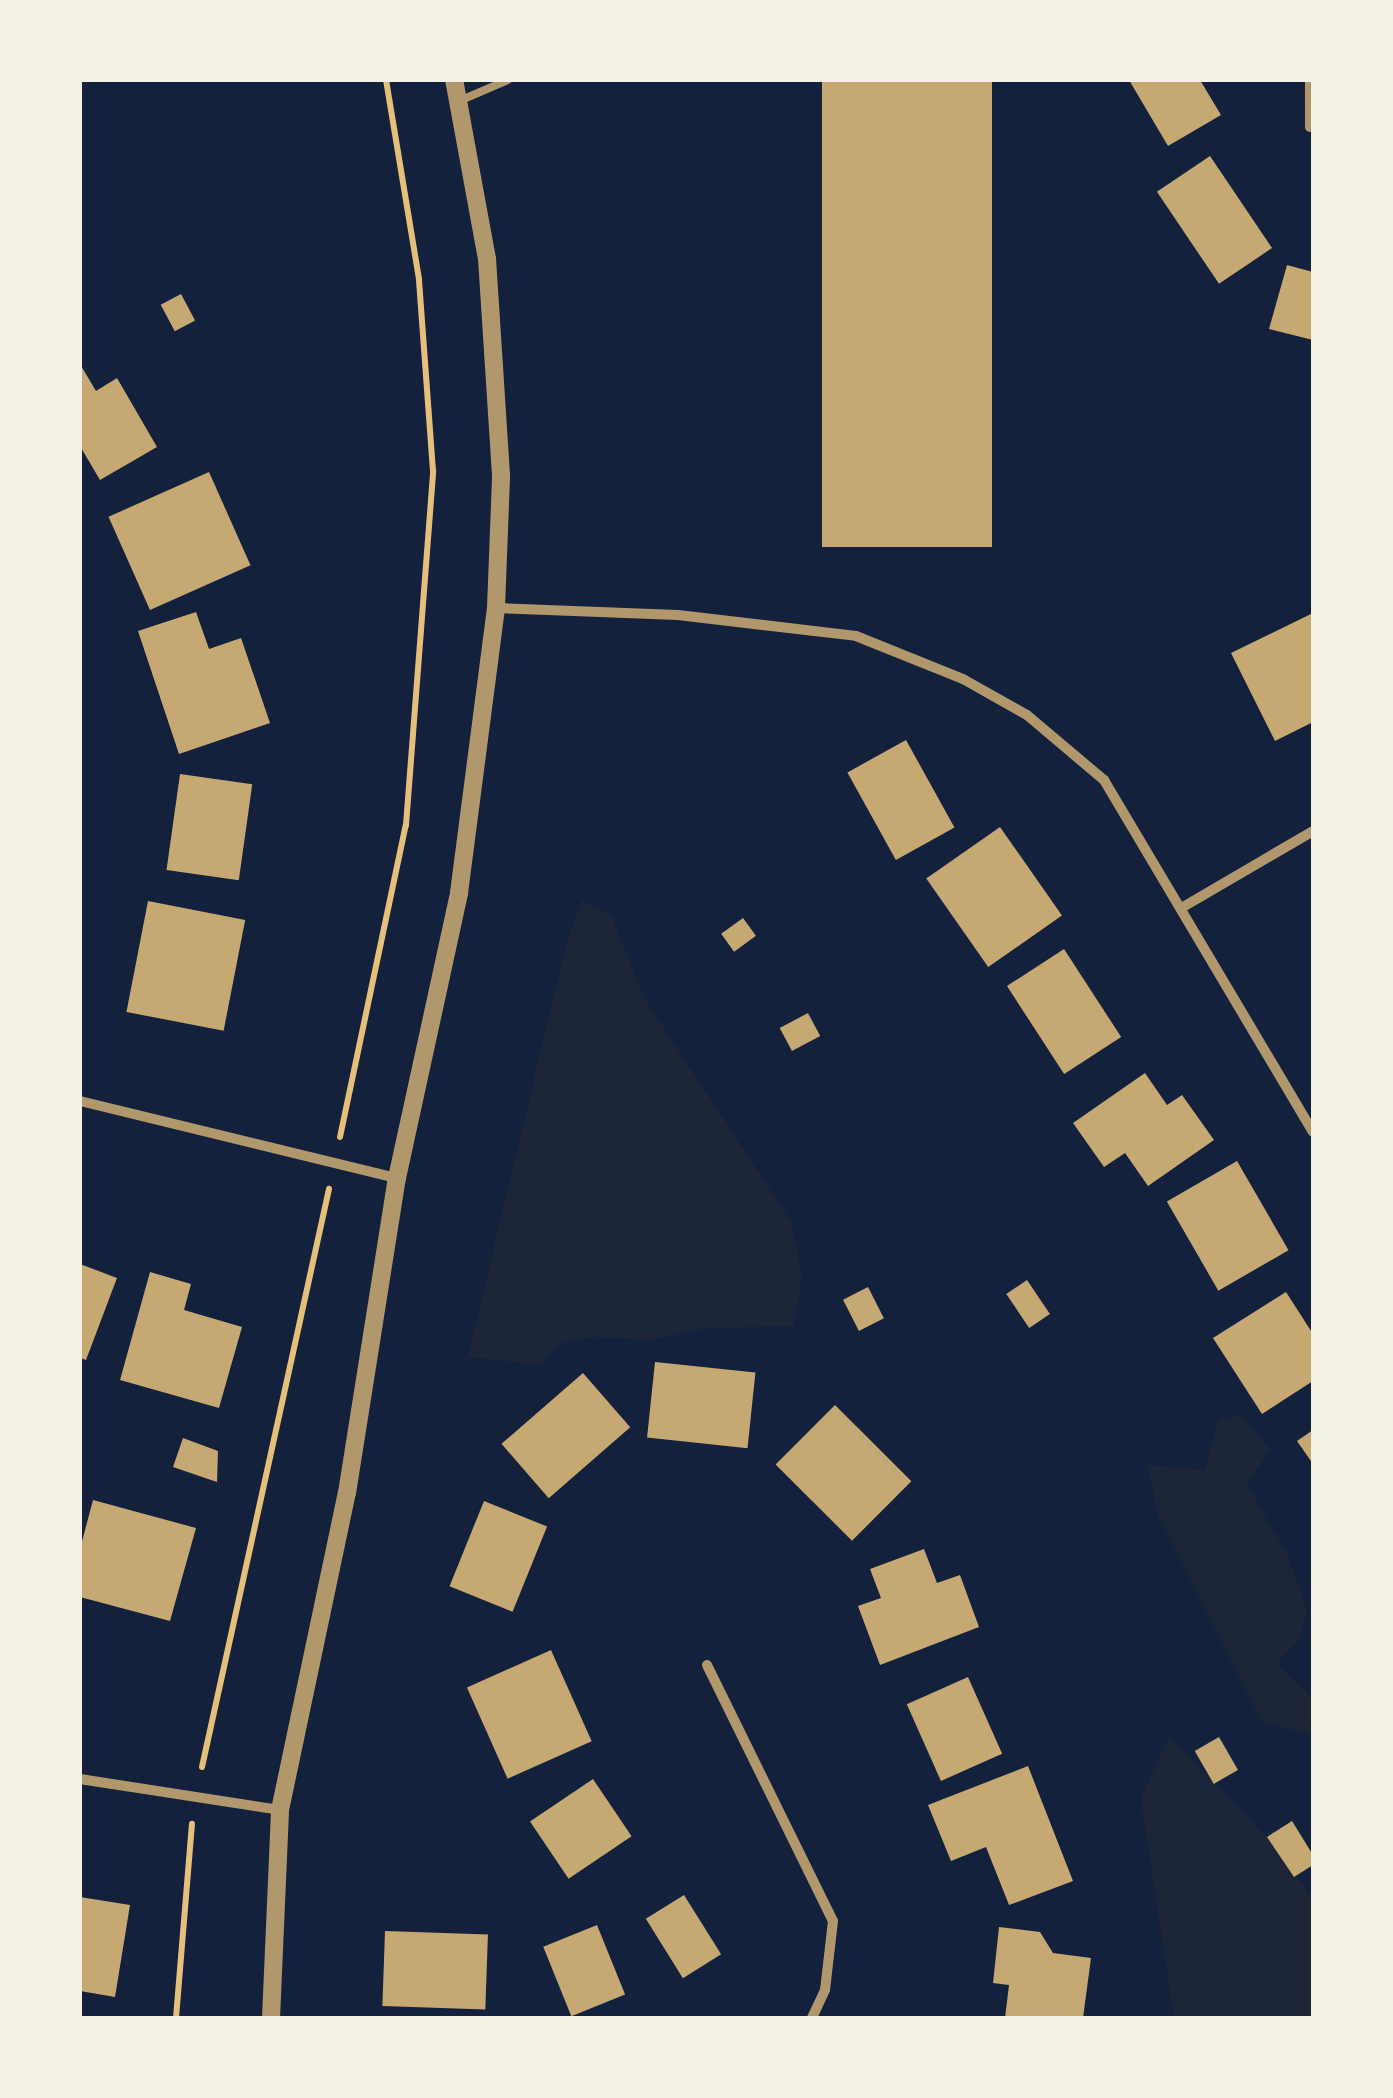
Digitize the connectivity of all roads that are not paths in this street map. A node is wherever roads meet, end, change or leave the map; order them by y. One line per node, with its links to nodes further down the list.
1 (454, 80): 4 (street)
2 (508, 80): 4 (lane)
3 (1310, 80): 5 (street)
4 (459, 102): 6 (street)
5 (1310, 127)
6 (496, 608): 8 (street); 11 (street)
7 (1313, 830): 8 (street)
8 (1183, 906): 10 (street)
9 (80, 1101): 11 (street)
10 (1313, 1132)
11 (398, 1178): 14 (street)
12 (708, 1665): 16 (street)
13 (80, 1779): 14 (street)
14 (280, 1810): 15 (street)
15 (271, 2018)
16 (812, 2018)

